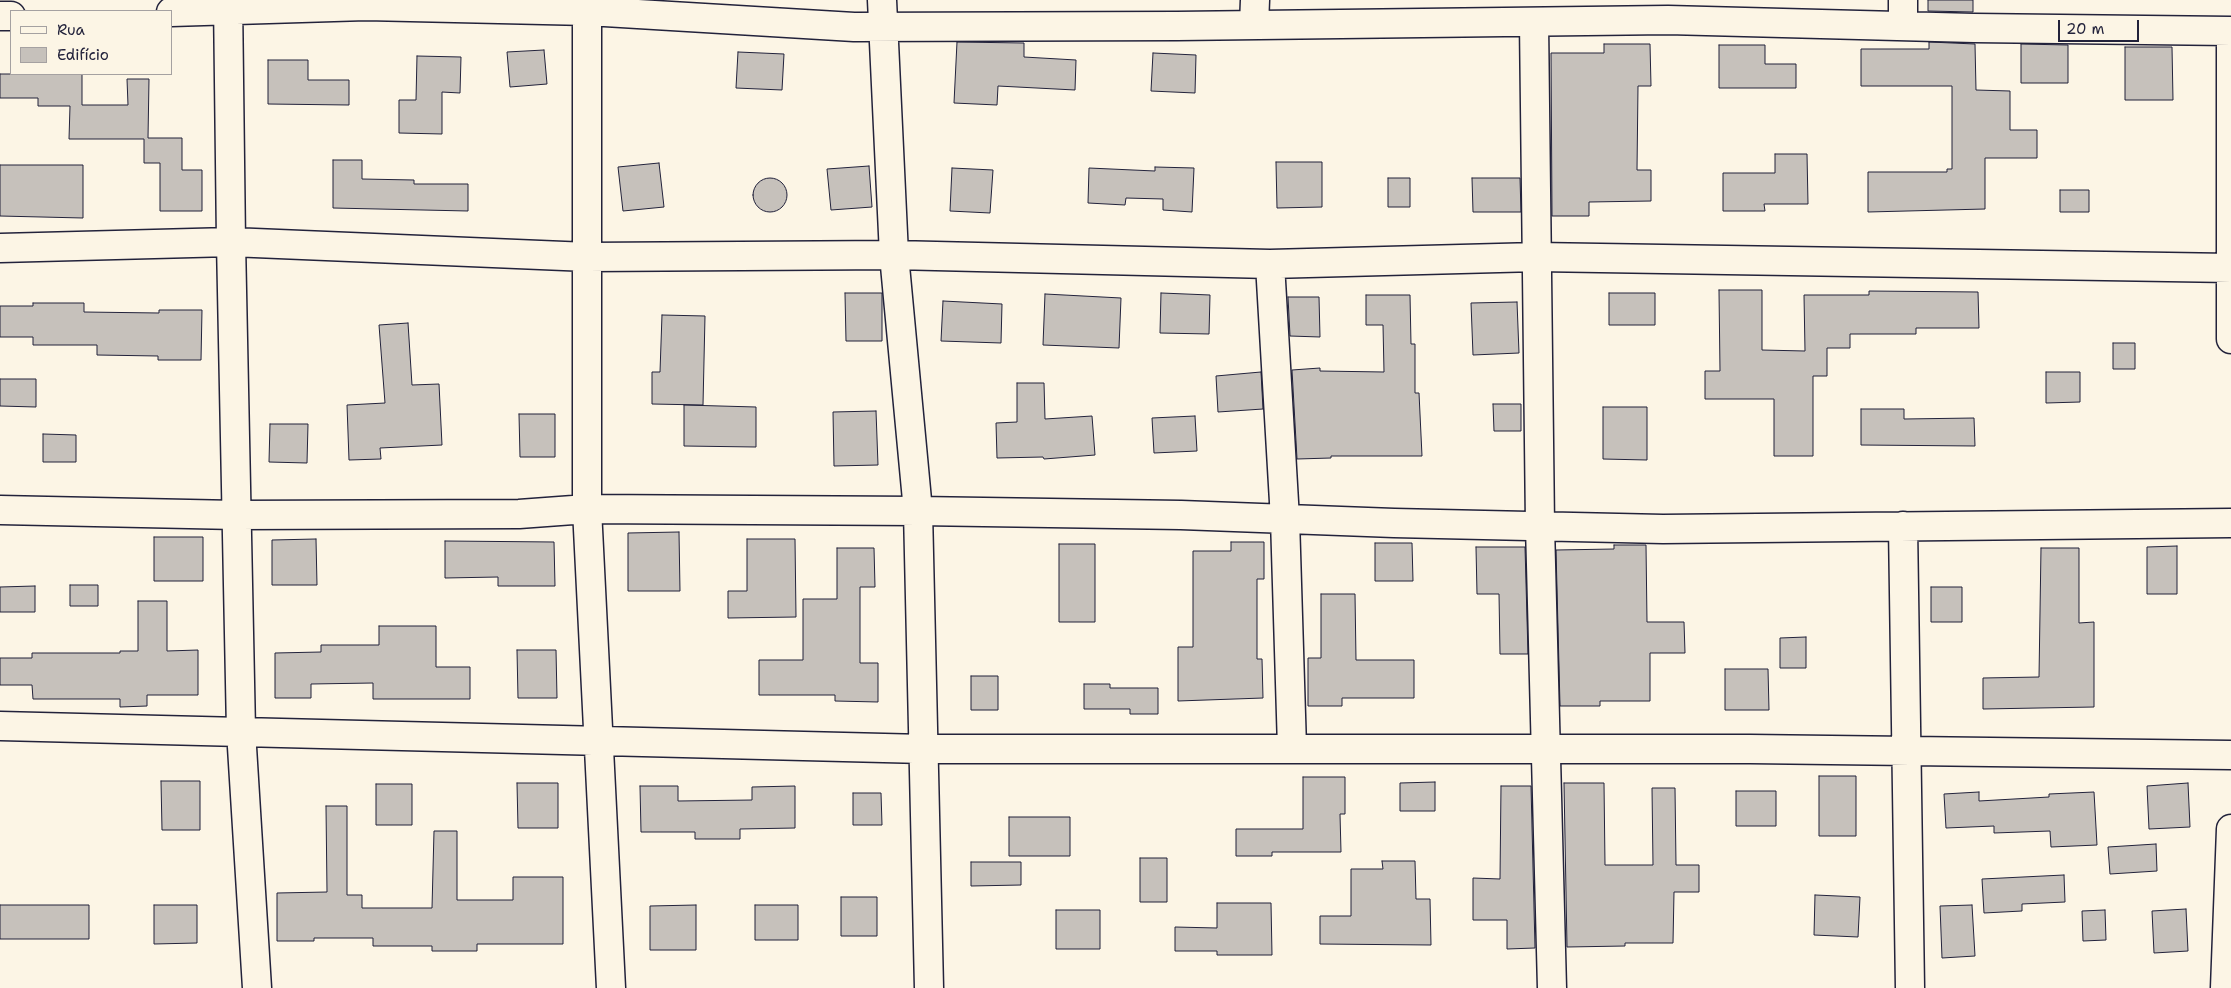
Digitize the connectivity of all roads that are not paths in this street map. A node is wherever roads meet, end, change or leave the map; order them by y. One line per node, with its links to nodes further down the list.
1 (882, 0): 9 (street)
2 (228, 5): 3 (street); 5 (street); 11 (street)
3 (588, 6): 9 (street); 14 (street)
4 (1603, 10): 7 (street); 8 (street)
5 (172, 12)
6 (1255, 13): 8 (street); 9 (street)
7 (1903, 13): 10 (street)
8 (1534, 22): 15 (street)
9 (882, 27): 13 (street)
10 (2231, 31): 17 (street)
11 (231, 242): 12 (street); 14 (street); 22 (street)
12 (0, 248)
13 (894, 255): 14 (street); 16 (street); 21 (street)
14 (588, 257): 19 (street)
15 (1536, 257): 16 (street); 17 (street); 25 (street)
16 (1270, 264): 23 (street)
17 (2231, 268): 18 (street)
18 (2231, 340)
19 (587, 509): 21 (street); 22 (street); 29 (street)
20 (0, 510): 22 (street)
21 (918, 511): 23 (street); 32 (street)
22 (236, 515): 28 (street)
23 (1285, 519): 25 (street); 30 (street)
24 (2231, 523): 26 (street)
25 (1540, 526): 26 (street); 31 (street)
26 (1902, 526): 33 (street)
27 (0, 726): 28 (street)
28 (241, 731): 29 (street); 36 (street)
29 (599, 740): 32 (street); 37 (street)
30 (1292, 748): 31 (street); 32 (street)
31 (1546, 748): 33 (street); 39 (street)
32 (924, 749): 38 (street)
33 (1907, 751): 34 (street); 40 (street)
34 (2231, 755)
35 (2231, 828): 41 (street)
36 (258, 988)
37 (611, 988)
38 (929, 988)
39 (1552, 988)
40 (1910, 988)
41 (2225, 988)

